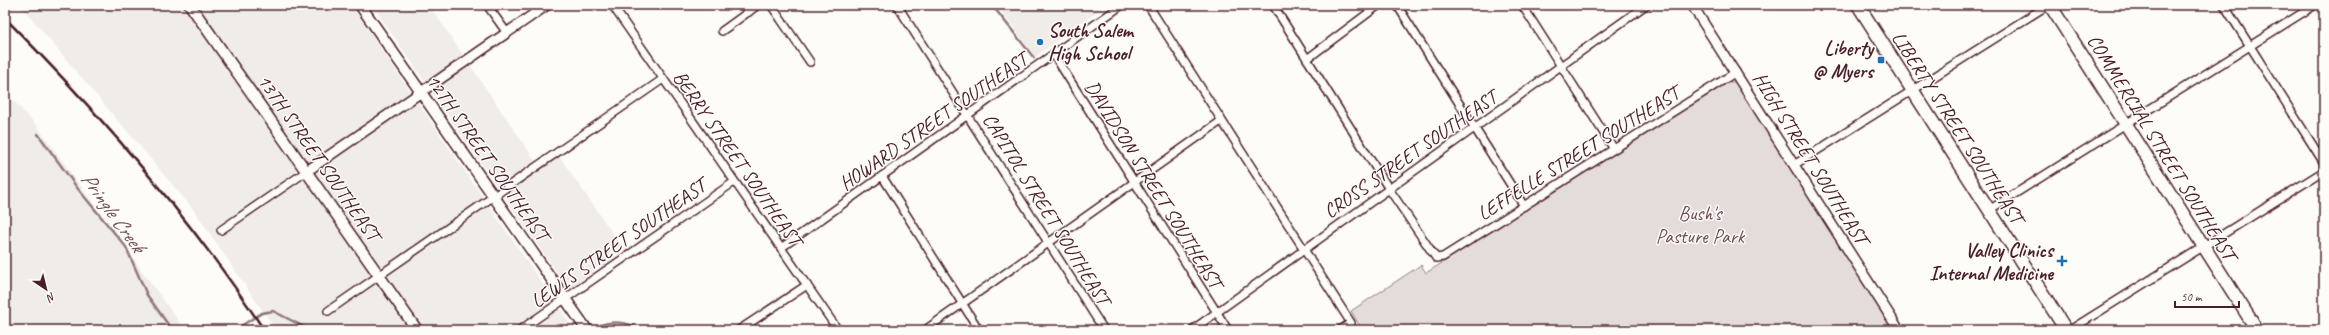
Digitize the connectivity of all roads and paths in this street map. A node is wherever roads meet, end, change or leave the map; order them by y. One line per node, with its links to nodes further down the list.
1 (190, 5): 41 (main road, 13TH STREET SOUTHEAST)
2 (360, 5): 33 (main road, 12TH STREET SOUTHEAST)
3 (487, 5): 24 (street)
4 (547, 5): 24 (street)
5 (612, 5): 31 (street, BERRY STREET SOUTHEAST)
6 (744, 5): 22 (street)
7 (758, 5): 22 (street)
8 (771, 5): 28 (street)
9 (897, 5): 34 (street, CAPITOL STREET SOUTHEAST)
10 (1122, 5): 26 (street, HOWARD STREET SOUTHEAST)
11 (1148, 5): 35 (street)
12 (1273, 5): 27 (street)
13 (1379, 5): 27 (street)
14 (1397, 5): 37 (street)
15 (1522, 5): 29 (street)
16 (1646, 5): 29 (street, CROSS STREET SOUTHEAST)
17 (1692, 5): 30 (street, HIGH STREET SOUTHEAST)
18 (1858, 5): 32 (main road, LIBERTY STREET SOUTHEAST)
19 (2049, 5): 32 (street); 36 (main road, COMMERCIAL STREET SOUTHEAST)
20 (2224, 5): 25 (street)
21 (2315, 5): 25 (street)
22 (749, 12): 23 (street)
23 (722, 31)
24 (507, 33): 33 (street)
25 (2250, 46): 36 (street); 39 (street)
26 (1054, 55): 34 (street, HOWARD STREET SOUTHEAST); 45 (street, DAVIDSON STREET SOUTHEAST)
27 (1307, 59): 46 (street)
28 (810, 62)
29 (1561, 66): 37 (street, CROSS STREET SOUTHEAST); 38 (street)
30 (1736, 72): 38 (street, LEFFELLE STREET SOUTHEAST); 40 (street, HIGH STREET SOUTHEAST)
31 (663, 79): 44 (street, BERRY STREET SOUTHEAST); 47 (street)
32 (1912, 91): 40 (street); 49 (main road, LIBERTY STREET SOUTHEAST)
33 (421, 92): 41 (street); 47 (main road, 12TH STREET SOUTHEAST)
34 (969, 115): 43 (street, HOWARD STREET SOUTHEAST); 51 (street, CAPITOL STREET SOUTHEAST)
35 (1221, 121): 45 (street); 54 (street)
36 (2126, 125): 49 (street); 52 (main road, COMMERCIAL STREET SOUTHEAST)
37 (1475, 128): 46 (street, CROSS STREET SOUTHEAST); 48 (street)
38 (1614, 149): 48 (street, LEFFELLE STREET SOUTHEAST)
39 (2324, 163)
40 (1794, 165): 72 (street, HIGH STREET SOUTHEAST)
41 (307, 171): 50 (street); 55 (main road, 13TH STREET SOUTHEAST)
42 (2324, 171): 52 (street)
43 (882, 176): 53 (street, HOWARD STREET SOUTHEAST); 58 (street)
44 (734, 182): 53 (street, BERRY STREET SOUTHEAST); 57 (street, LEWIS STREET SOUTHEAST)
45 (1135, 182): 51 (street); 60 (street, DAVIDSON STREET SOUTHEAST)
46 (1389, 189): 48 (street, LEFFELLE STREET SOUTHEAST); 54 (street, CROSS STREET SOUTHEAST)
47 (494, 196): 55 (street); 57 (main road, 12TH STREET SOUTHEAST)
48 (1524, 206)
49 (1989, 210): 73 (main road, LIBERTY STREET SOUTHEAST)
50 (221, 230)
51 (1048, 242): 58 (street); 68 (street, CAPITOL STREET SOUTHEAST)
52 (2202, 247): 74 (street); 75 (main road, COMMERCIAL STREET SOUTHEAST)
53 (781, 248): 56 (street, BERRY STREET SOUTHEAST)
54 (1303, 250): 60 (street, CROSS STREET SOUTHEAST); 71 (street)
55 (379, 276): 59 (street); 61 (main road, 13TH STREET SOUTHEAST)
56 (807, 285): 64 (street); 65 (street, BERRY STREET SOUTHEAST)
57 (565, 299): 62 (street, LEWIS STREET SOUTHEAST); 63 (main road, 12TH STREET SOUTHEAST)
58 (962, 304): 66 (street); 67 (street)
59 (328, 311)
60 (1216, 313): 69 (street, CROSS STREET SOUTHEAST); 70 (street, DAVIDSON STREET SOUTHEAST)
61 (417, 330)
62 (520, 330)
63 (587, 330)
64 (739, 330)
65 (838, 330)
66 (925, 330)
67 (979, 330)
68 (1104, 330)
69 (1192, 330)
70 (1228, 330)
71 (1340, 330)
72 (1899, 330)
73 (2066, 330)
74 (2070, 330)
75 (2256, 330)

